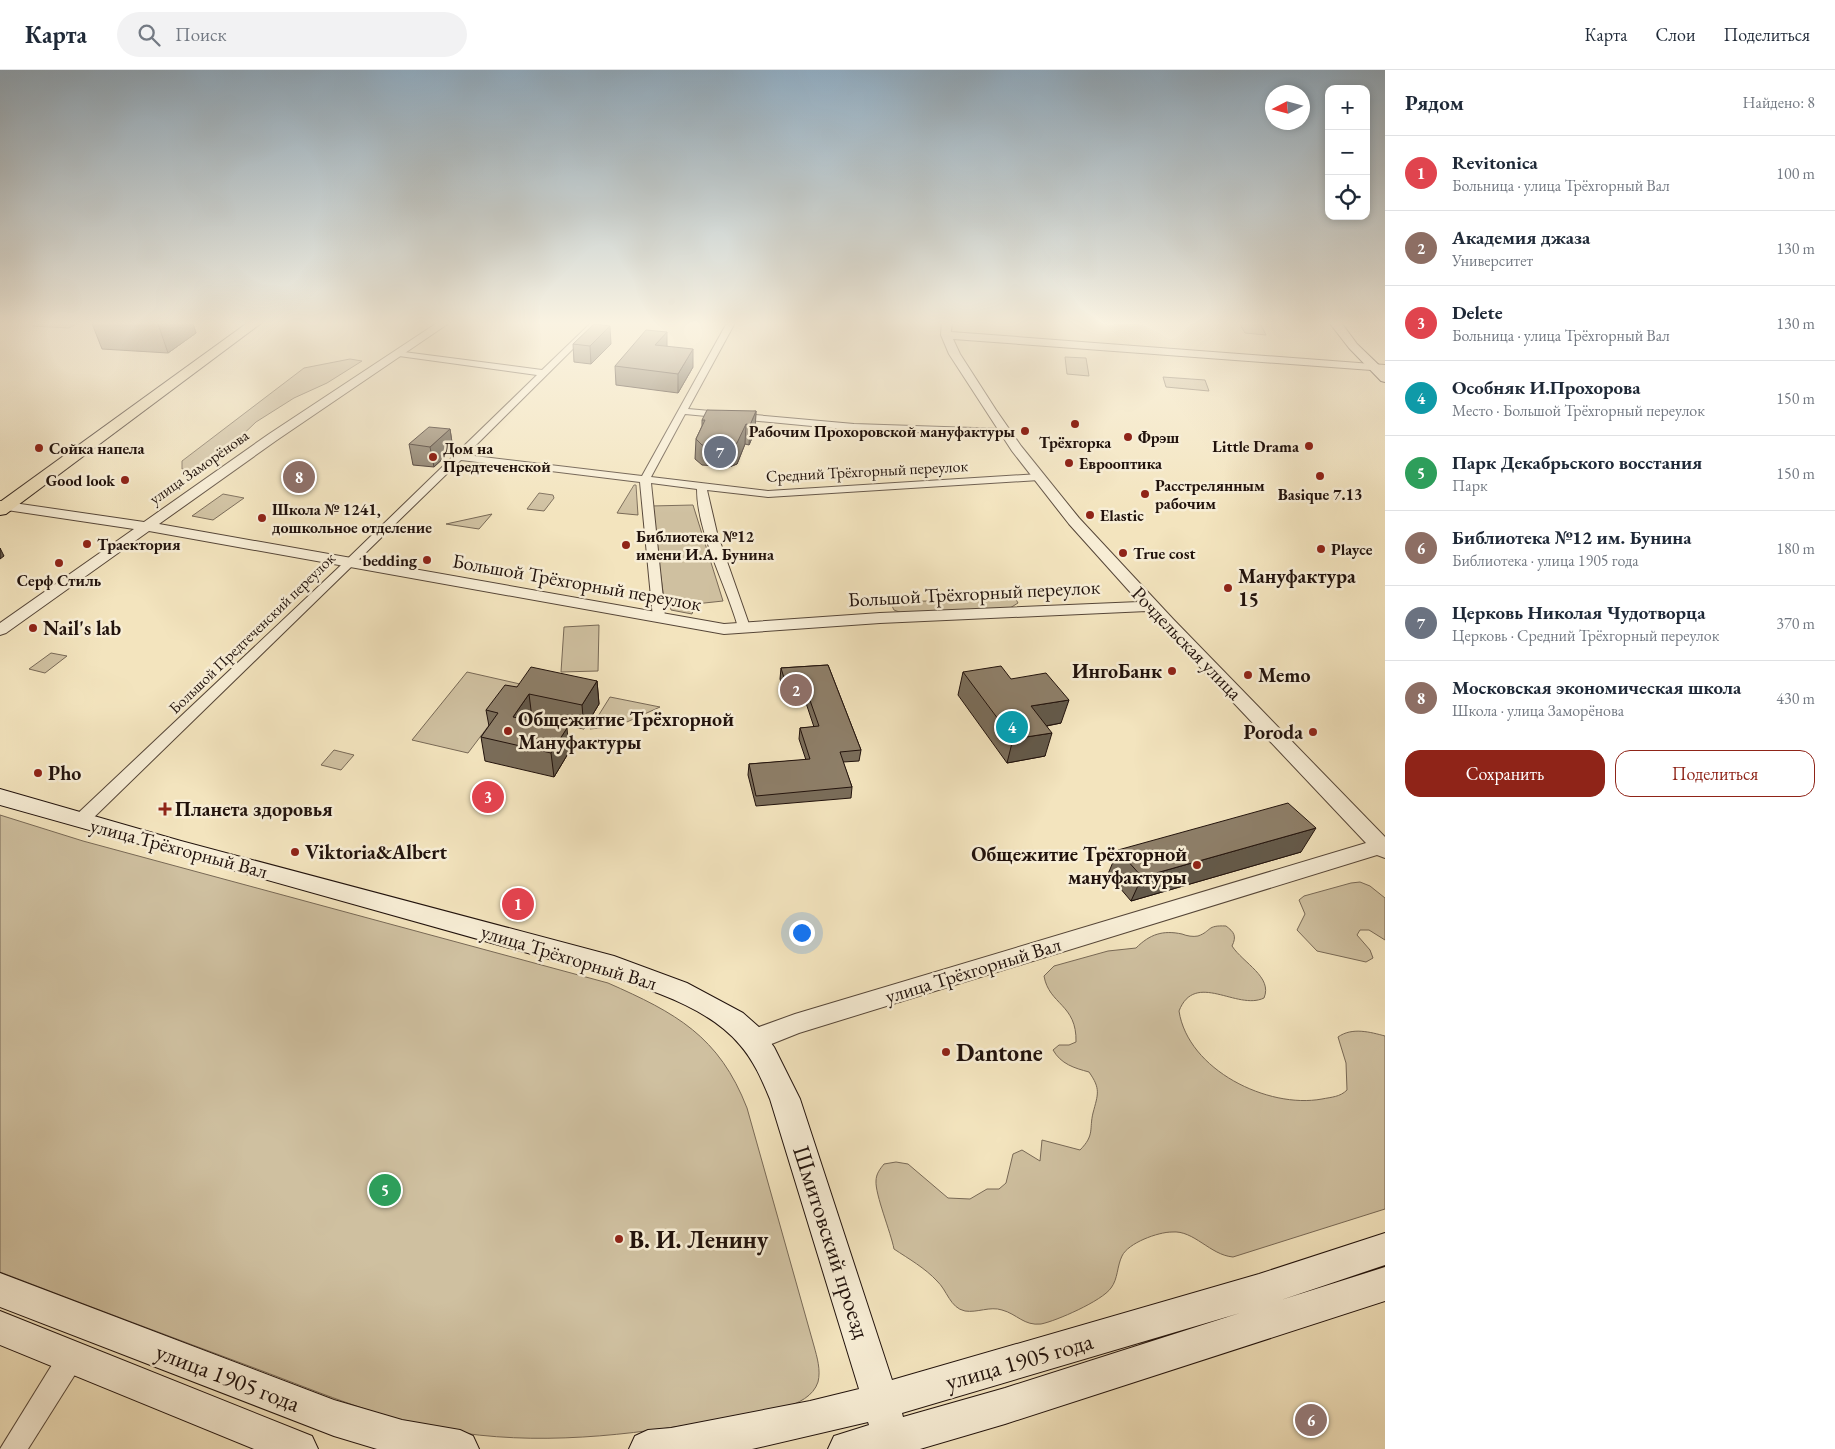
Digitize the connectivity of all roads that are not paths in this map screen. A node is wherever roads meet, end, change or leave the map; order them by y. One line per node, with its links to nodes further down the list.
1 (157, 385): 13 (main road)
2 (168, 385): 13 (main road)
3 (351, 385): 14 (street, улица Заморёнова)
4 (531, 385): 9 (street, Большой Предтеченский переулок)
5 (697, 385): 7 (street)
6 (974, 385): 8 (street, Рочдельская улица)
7 (683, 412): 8 (street); 11 (street)
8 (1004, 432): 10 (street, Рочдельская улица)
9 (459, 458): 11 (street, Средний Трёхгорный переулок); 15 (street, Большой Предтеченский переулок)
10 (1039, 477): 12 (street, Средний Трёхгорный переулок); 16 (street, Рочдельская улица)
11 (644, 479): 12 (street, Средний Трёхгорный переулок); 17 (street)
12 (702, 486): 18 (street)
13 (1, 504): 14 (street, Большой Трёхгорный переулок)
14 (144, 526): 15 (street, Большой Трёхгорный переулок); 19 (street, улица Заморёнова)
15 (349, 564): 17 (street, Большой Трёхгорный переулок); 21 (street, Большой Предтеченский переулок)
16 (1151, 606): 18 (street, Большой Трёхгорный переулок); 22 (street, Рочдельская улица)
17 (659, 618): 18 (street, Большой Трёхгорный переулок)
18 (744, 628)
19 (0, 630)
20 (0, 797): 21 (main road, улица Трёхгорный Вал)
21 (80, 821): 23 (main road, улица Трёхгорный Вал)
22 (1383, 848): 23 (street, улица Трёхгорный Вал)
23 (754, 1040): 29 (main road, Шмитовский проезд)
24 (1385, 1249): 29 (main road, улица 1905 года)
25 (1385, 1284): 30 (main road, улица 1905 года)
26 (0, 1290): 33 (main road, улица 1905 года)
27 (0, 1328): 28 (main road, улица 1905 года)
28 (72, 1356): 31 (street); 32 (main road, улица 1905 года)
29 (881, 1401): 30 (main road, Шмитовский проезд); 34 (main road, улица 1905 года)
30 (893, 1444): 35 (main road, улица 1905 года)
31 (13, 1449)
32 (298, 1449)
33 (460, 1449)
34 (648, 1449)
35 (847, 1449)

